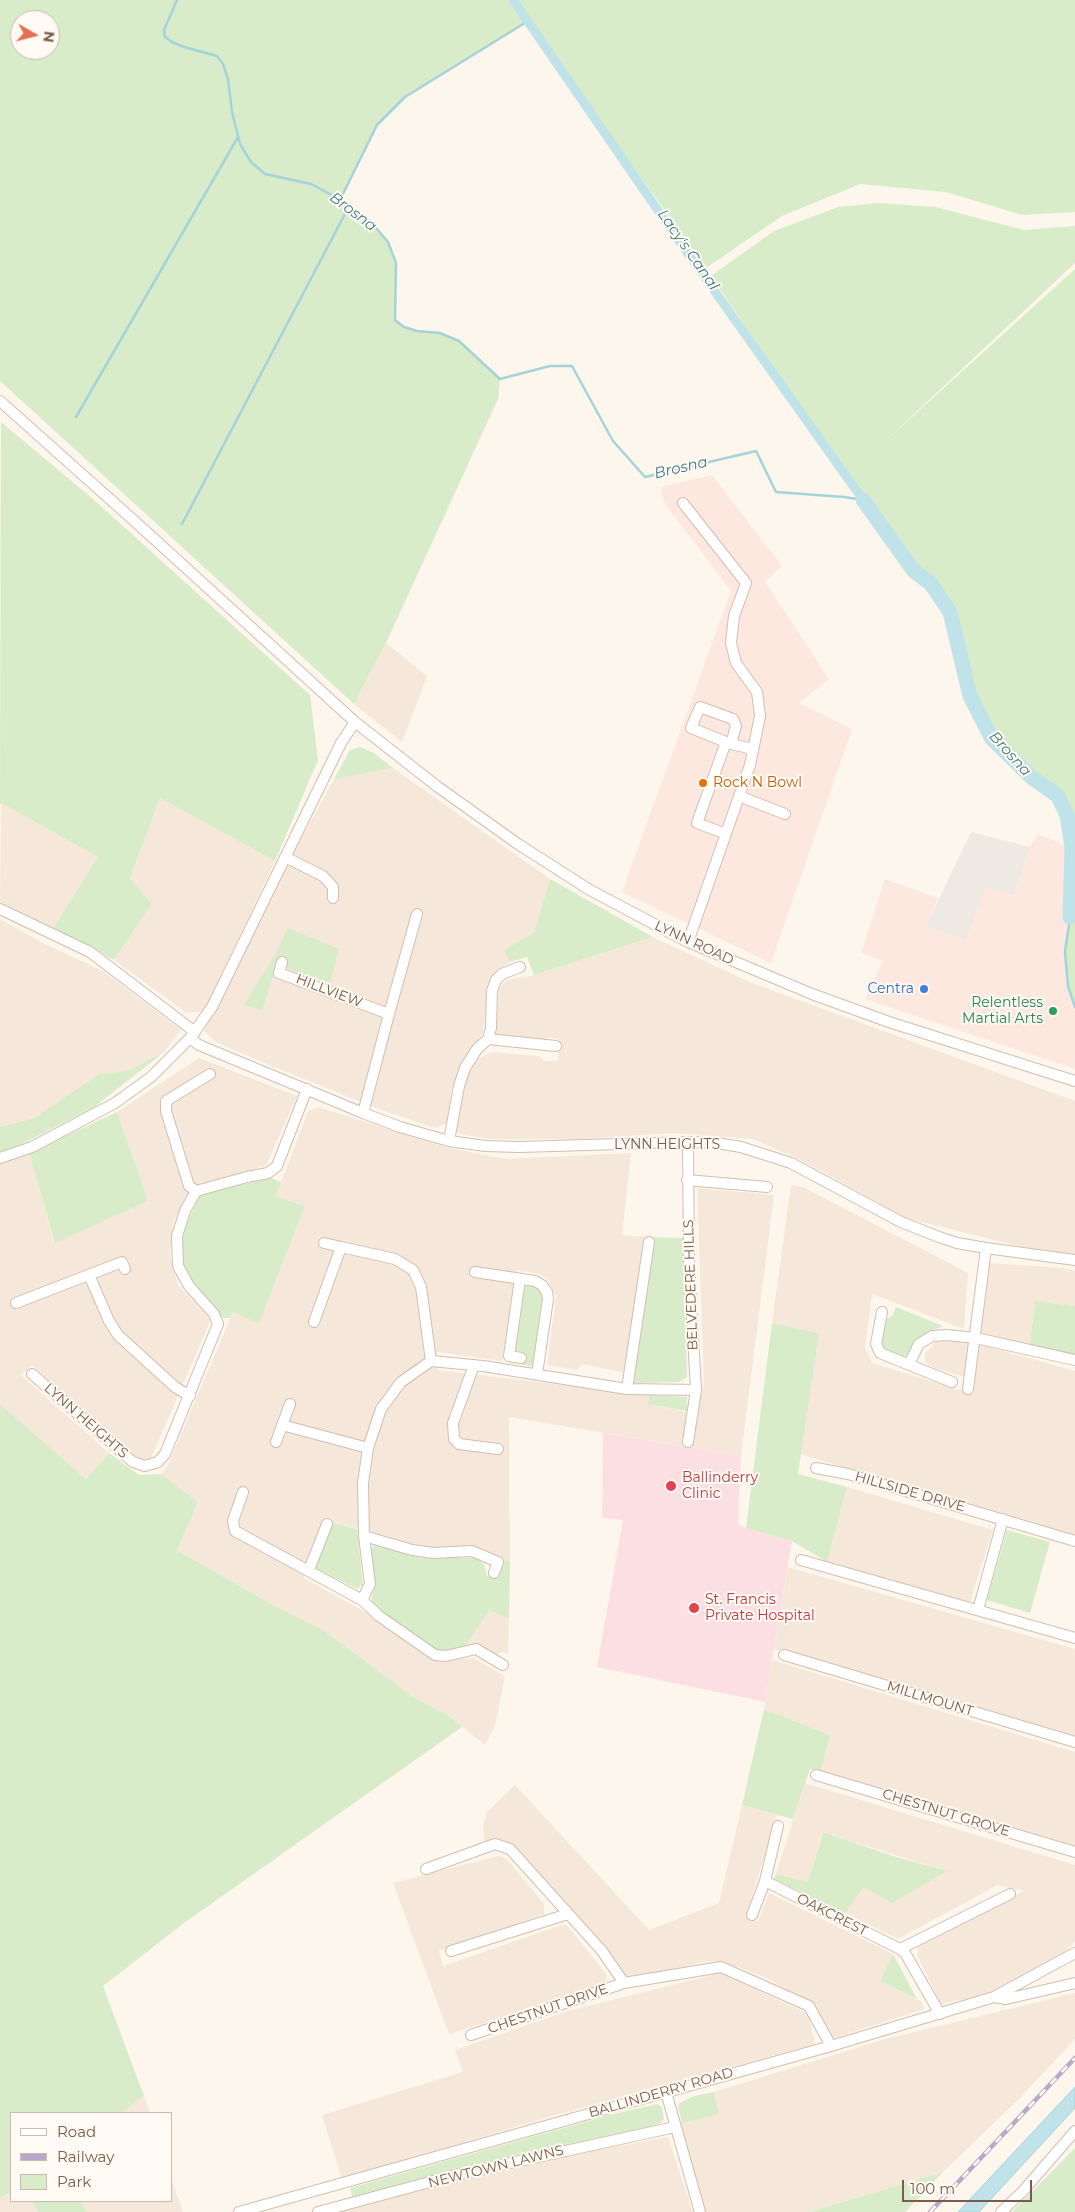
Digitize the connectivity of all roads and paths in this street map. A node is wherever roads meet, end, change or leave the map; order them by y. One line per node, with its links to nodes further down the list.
1 (0, 401): 3 (street, LYNN ROAD)
2 (683, 503): 4 (street)
3 (355, 722): 8 (street); 12 (street, LYNN ROAD)
4 (753, 749): 5 (street); 7 (street)
5 (739, 796): 6 (street); 7 (street)
6 (786, 814)
7 (726, 834): 12 (street)
8 (285, 857): 9 (street); 16 (street)
9 (333, 898)
10 (0, 909): 16 (street, LYNN HEIGHTS)
11 (418, 914): 15 (street)
12 (688, 942): 20 (street, LYNN ROAD)
13 (282, 962): 15 (street, HILLVIEW)
14 (520, 967): 17 (street)
15 (389, 1014): 22 (street)
16 (193, 1035): 21 (street, LYNN HEIGHTS); 25 (street)
17 (488, 1040): 18 (street); 23 (street)
18 (556, 1046)
19 (210, 1074): 28 (street)
20 (1075, 1081)
21 (307, 1089): 22 (street, LYNN HEIGHTS); 28 (street)
22 (363, 1113): 23 (street, LYNN HEIGHTS)
23 (449, 1141): 24 (street, LYNN HEIGHTS)
24 (688, 1142): 26 (street, BELVEDERE HILLS); 32 (street, LYNN HEIGHTS)
25 (0, 1158)
26 (688, 1180): 27 (street); 52 (street, BELVEDERE HILLS)
27 (767, 1187)
28 (196, 1191): 53 (street, LYNN HEIGHTS)
29 (650, 1242): 50 (street)
30 (324, 1243): 31 (street)
31 (341, 1247): 40 (street); 44 (street)
32 (986, 1248): 33 (street, LYNN HEIGHTS); 41 (street)
33 (1075, 1260)
34 (125, 1270): 36 (street)
35 (475, 1272): 37 (street)
36 (89, 1275): 38 (street); 53 (street)
37 (520, 1279): 42 (street); 48 (street)
38 (16, 1303)
39 (882, 1312): 45 (street)
40 (314, 1322)
41 (976, 1338): 43 (street); 45 (street); 51 (street)
42 (521, 1358)
43 (1075, 1360)
44 (431, 1361): 46 (street); 58 (street)
45 (909, 1364): 49 (street)
46 (474, 1365): 48 (street); 59 (street)
47 (32, 1374): 53 (street, LYNN HEIGHTS)
48 (537, 1374): 50 (street)
49 (952, 1382)
50 (627, 1389): 52 (street)
51 (968, 1389)
52 (696, 1390): 57 (street, BELVEDERE HILLS)
53 (190, 1396)
54 (290, 1404): 55 (street)
55 (282, 1425): 56 (street); 58 (street)
56 (276, 1442)
57 (688, 1442)
58 (368, 1448): 64 (street)
59 (498, 1449)
60 (816, 1468): 62 (street, HILLSIDE DRIVE)
61 (243, 1492): 67 (street)
62 (1004, 1520): 65 (street, HILLSIDE DRIVE); 70 (street)
63 (327, 1524): 67 (street)
64 (364, 1536): 68 (street); 69 (street)
65 (1075, 1541)
66 (800, 1560): 70 (street)
67 (309, 1570): 69 (street)
68 (494, 1572)
69 (362, 1600): 73 (street)
70 (978, 1610): 71 (street)
71 (1075, 1638)
72 (784, 1655): 74 (street, MILLMOUNT)
73 (501, 1660)
74 (1075, 1742)
75 (816, 1775): 77 (street, CHESTNUT GROVE)
76 (778, 1826): 79 (street)
77 (1075, 1852)
78 (426, 1868): 81 (street, CHESTNUT DRIVE)
79 (765, 1881): 82 (street); 83 (street, OAKCREST)
80 (1010, 1894): 83 (street)
81 (568, 1914): 84 (street); 86 (street, CHESTNUT DRIVE)
82 (752, 1915)
83 (900, 1949): 89 (street, OAKCREST)
84 (451, 1951)
85 (1075, 1953): 88 (street, BALLINDERRY ROAD)
86 (624, 1983): 90 (street, CHESTNUT DRIVE); 91 (street, CHESTNUT DRIVE)
87 (1075, 1983): 88 (street)
88 (994, 1998): 89 (street, BALLINDERRY ROAD)
89 (940, 2014): 91 (street, BALLINDERRY ROAD)
90 (471, 2035)
91 (831, 2046): 92 (street, BALLINDERRY ROAD)
92 (666, 2092): 93 (street); 95 (street, BALLINDERRY ROAD)
93 (674, 2127): 96 (street, NEWTOWN LAWNS); 97 (street)
94 (1075, 2131): 98 (street)
95 (239, 2212)
96 (318, 2212)
97 (700, 2212)
98 (1001, 2212)

